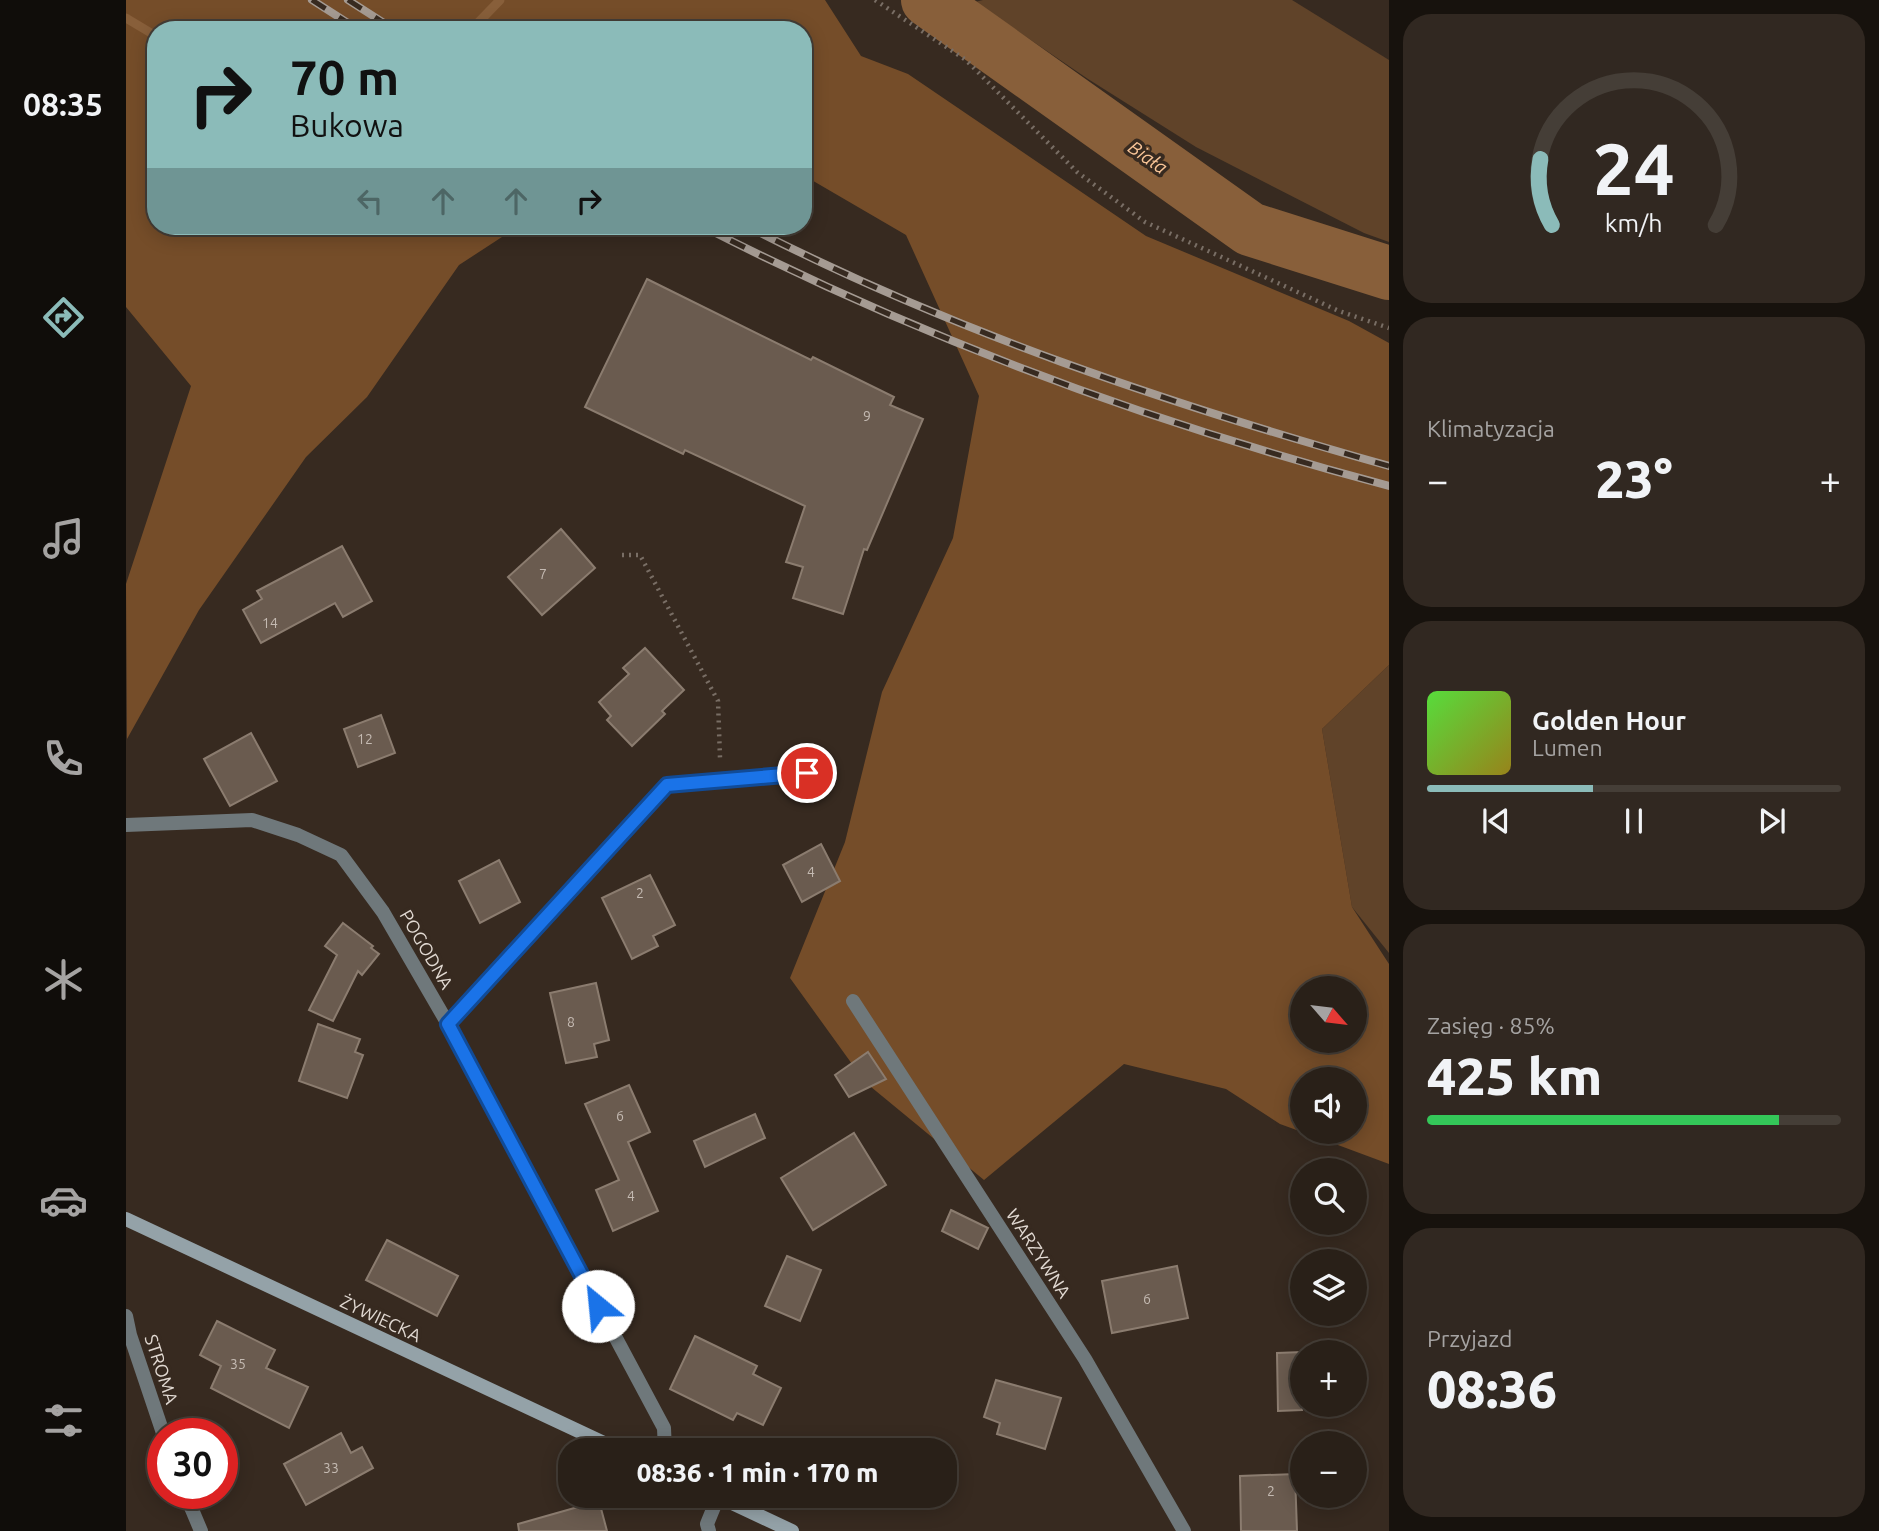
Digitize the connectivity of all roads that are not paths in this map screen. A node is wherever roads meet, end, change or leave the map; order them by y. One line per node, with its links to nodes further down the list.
1 (807, 773): 4 (street)
2 (126, 825): 4 (street, POGODNA)
3 (853, 1001): 16 (street, WARZYWNA)
4 (448, 1024): 9 (street, POGODNA)
5 (126, 1219): 8 (main road, ŻYWIECKA)
6 (126, 1316): 7 (street, STROMA)
7 (158, 1418)
8 (593, 1438)
9 (664, 1438)
10 (713, 1508): 14 (street)
11 (741, 1508): 15 (main road)
12 (192, 1509): 13 (street)
13 (201, 1531)
14 (709, 1531)
15 (792, 1531)
16 (1184, 1531)

